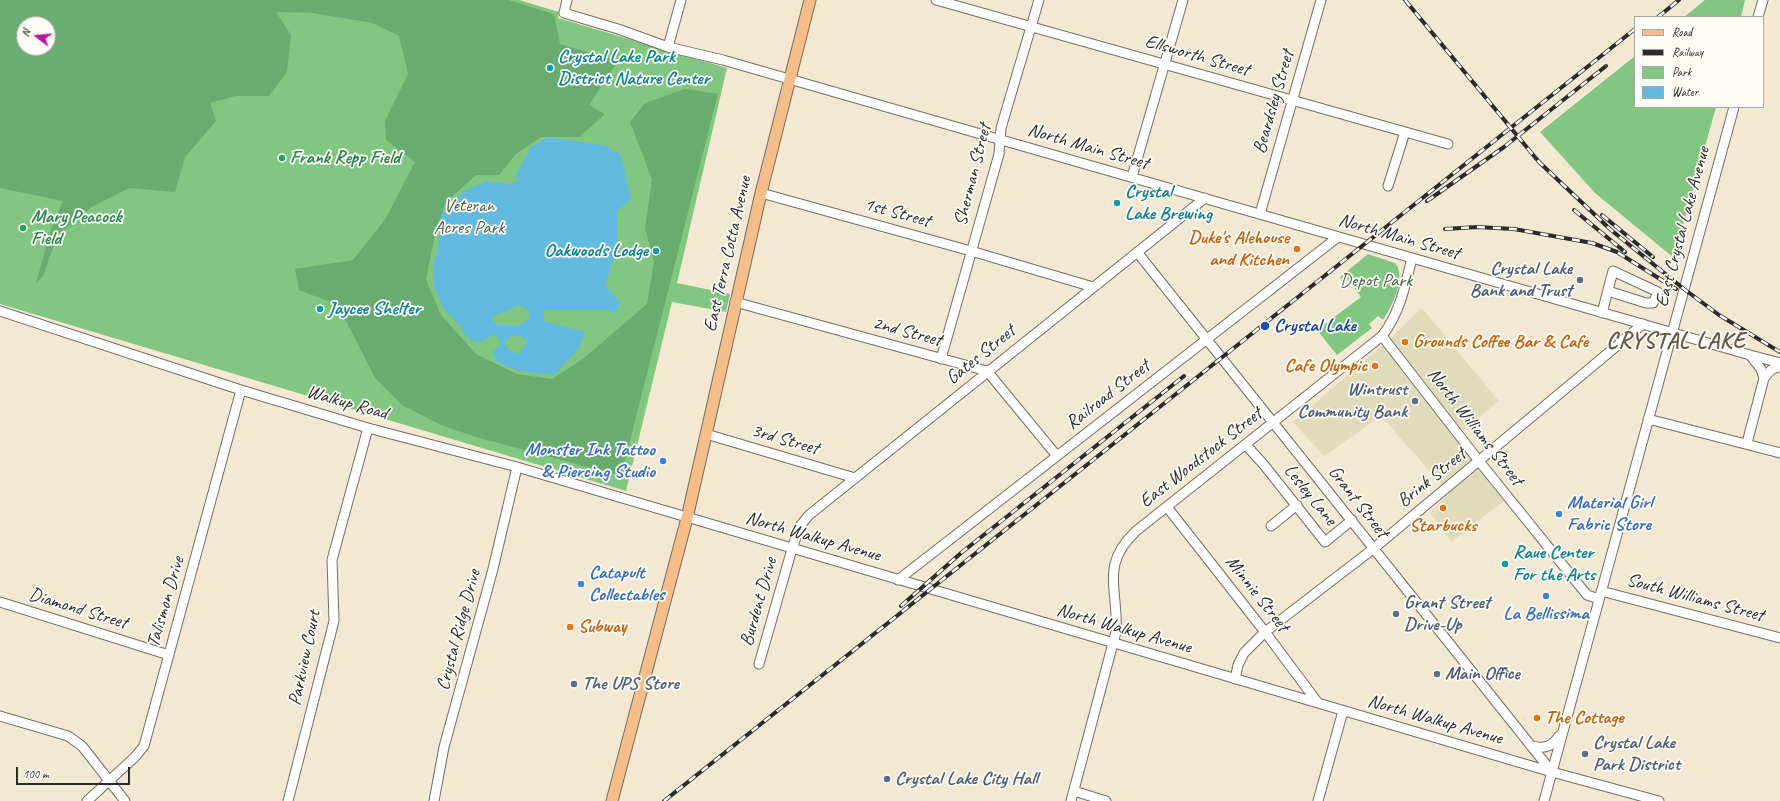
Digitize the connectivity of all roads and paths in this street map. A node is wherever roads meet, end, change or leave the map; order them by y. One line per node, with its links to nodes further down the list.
1 (567, 0): 11 (street, North Main Street)
2 (681, 0): 11 (street)
3 (810, 0): 13 (main road, East Terra Cotta Avenue)
4 (936, 0): 10 (street, Ellsworth Street)
5 (1039, 0): 10 (street, Sherman Street)
6 (1183, 0): 12 (street)
7 (1321, 0): 14 (street, Beardsley Street)
8 (1763, 0): 9 (street)
9 (1758, 16)
10 (1031, 27): 12 (street, Ellsworth Street); 17 (street, Sherman Street)
11 (668, 47): 13 (street, North Main Street)
12 (1165, 64): 14 (street, Ellsworth Street); 19 (street)
13 (788, 80): 17 (street, North Main Street); 21 (main road, East Terra Cotta Avenue)
14 (1292, 100): 16 (street, Ellsworth Street); 23 (street, Beardsley Street)
15 (1734, 108): 34 (street, East Crystal Lake Avenue)
16 (1405, 132): 18 (street, Ellsworth Street); 20 (street)
17 (1001, 140): 19 (street, North Main Street); 25 (street, Sherman Street)
18 (1448, 144)
19 (1132, 177): 22 (street, North Main Street)
20 (1388, 186)
21 (761, 193): 25 (street, 1st Street); 30 (main road, East Terra Cotta Avenue)
22 (1205, 198): 23 (street, North Main Street); 26 (street, Gates Street)
23 (1260, 214): 24 (street, North Main Street)
24 (1338, 237): 27 (street, North Main Street); 36 (street, Railroad Street)
25 (971, 251): 28 (street, 1st Street); 38 (street, Sherman Street)
26 (1137, 252): 28 (street, Gates Street); 36 (street, Grant Street)
27 (1412, 258): 32 (street, North Main Street); 35 (street)
28 (1093, 287): 41 (street, Gates Street)
29 (1608, 291): 29 (street); 32 (street)
30 (735, 302): 38 (street, 2nd Street); 47 (main road, East Terra Cotta Avenue)
31 (0, 311): 43 (street, Walkup Road)
32 (1602, 313): 33 (street, North Main Street)
33 (1643, 324): 34 (street, North Main Street); 52 (street, Brink Street)
34 (1672, 333): 37 (street, North Main Street); 44 (street, East Crystal Lake Avenue)
35 (1382, 336): 45 (street, East Woodstock Street); 52 (street, North Williams Street)
36 (1208, 338): 45 (street, Grant Street); 51 (street, Railroad Street)
37 (1750, 355): 39 (street, North Main Street); 42 (street)
38 (941, 359): 41 (street, 2nd Street)
39 (1780, 362)
40 (1780, 366): 42 (street)
41 (987, 371): 51 (street); 54 (street, Gates Street)
42 (1764, 378): 48 (street)
43 (241, 390): 46 (street, Walkup Road); 68 (street, Talismon Drive)
44 (1648, 419): 48 (street); 63 (street, East Crystal Lake Avenue)
45 (1274, 422): 49 (street, East Woodstock Street); 58 (street, Grant Street)
46 (368, 428): 53 (street, Walkup Road); 81 (street, Parkview Court)
47 (706, 434): 54 (street, 3rd Street); 57 (main road, East Terra Cotta Avenue)
48 (1747, 443): 50 (street)
49 (1246, 445): 55 (street, Lesley Lane); 56 (street, East Woodstock Street)
50 (1780, 453)
51 (1057, 456): 62 (street, Railroad Street)
52 (1479, 461): 61 (street, Brink Street); 63 (street, North Williams Street)
53 (517, 467): 57 (street, Walkup Road); 82 (street, Crystal Ridge Drive)
54 (855, 478): 60 (street, Gates Street)
55 (1297, 505): 58 (street, Lesley Lane); 59 (street)
56 (1167, 507): 65 (street, Minnie Street); 67 (street, East Woodstock Street)
57 (687, 518): 60 (street, North Walkup Avenue); 83 (main road, East Terra Cotta Avenue)
58 (1352, 520): 61 (street, Grant Street)
59 (1271, 526)
60 (792, 549): 62 (street, North Walkup Avenue); 69 (street, Burdent Drive)
61 (1373, 549): 65 (street, Brink Street); 75 (street, Grant Street)
62 (898, 580): 67 (street, North Walkup Avenue)
63 (1600, 595): 66 (street, South Williams Street); 74 (street, East Crystal Lake Avenue)
64 (0, 602): 68 (street, Diamond Street)
65 (1266, 632): 70 (street, Brink Street); 71 (street, Minnie Street)
66 (1780, 638)
67 (1113, 644): 70 (street, North Walkup Avenue); 78 (street, East Woodstock Street)
68 (169, 654): 77 (street, Talismon Drive)
69 (759, 664)
70 (1235, 679): 71 (street, North Walkup Avenue)
71 (1318, 703): 72 (street, North Walkup Avenue)
72 (1343, 711): 76 (street, North Walkup Avenue); 86 (street)
73 (0, 716): 77 (street)
74 (1563, 732): 75 (street); 76 (street, East Crystal Lake Avenue)
75 (1531, 746): 76 (street, Grant Street)
76 (1552, 772): 87 (street, East Crystal Lake Avenue); 88 (street, North Walkup Avenue)
77 (110, 781): 79 (street, Talismon Drive); 80 (street)
78 (1074, 791): 84 (street, East Woodstock Street); 85 (street)
79 (87, 801)
80 (125, 801)
81 (288, 801)
82 (434, 801)
83 (612, 801)
84 (1071, 801)
85 (1106, 801)
86 (1318, 801)
87 (1544, 801)
88 (1659, 801)

